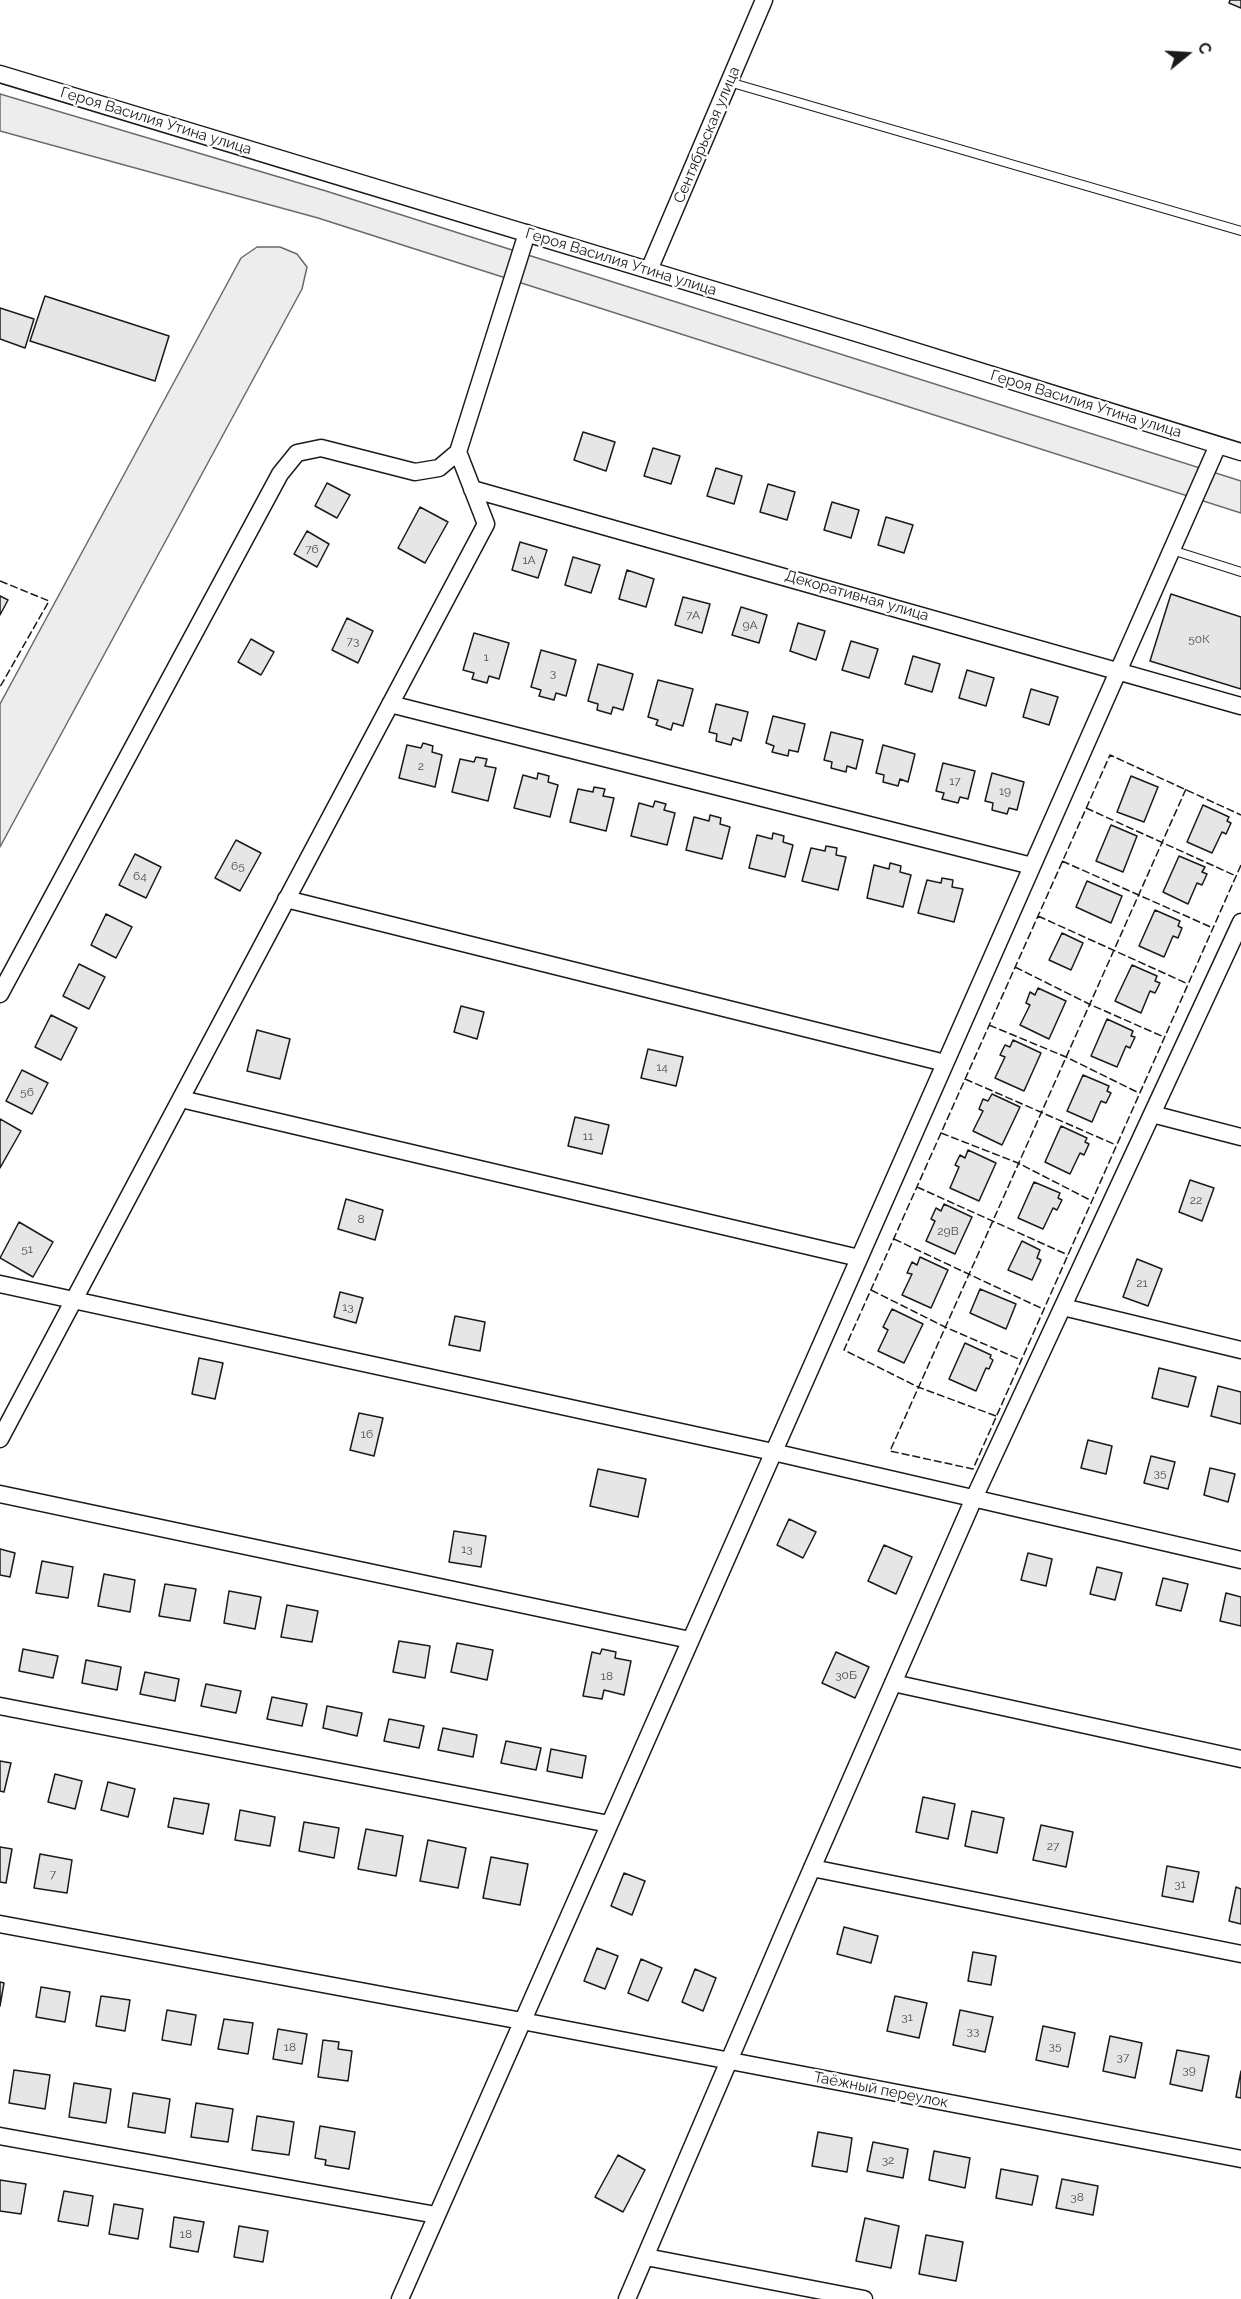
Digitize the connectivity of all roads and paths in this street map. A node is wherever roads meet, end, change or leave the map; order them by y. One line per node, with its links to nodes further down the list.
1 (764, 0): 3 (street, Сентябрьская улица)
2 (0, 74): 5 (street, Героя Василия Утина улица)
3 (729, 82): 4 (lane); 6 (street, Сентябрьская улица)
4 (1241, 231)
5 (526, 233): 6 (street, Героя Василия Утина улица); 8 (street)
6 (649, 270): 7 (street, Героя Василия Утина улица)
7 (1218, 445): 9 (street, Героя Василия Утина улица); 11 (street)
8 (458, 452): 10 (street); 19 (street)
9 (1241, 452)
10 (472, 489): 13 (street, Декоративная улица); 14 (street)
11 (1172, 550): 12 (lane); 13 (street)
12 (1241, 572)
13 (1119, 670): 15 (street, Декоративная улица); 16 (street)
14 (390, 704): 16 (street); 17 (street)
15 (1241, 706)
16 (1032, 866): 20 (street)
17 (286, 899): 20 (street); 21 (street)
18 (1240, 924): 22 (street)
19 (0, 994)
20 (945, 1063): 24 (street)
21 (181, 1099): 24 (street); 26 (street)
22 (1152, 1114): 23 (street); 27 (street)
23 (1241, 1137)
24 (859, 1258): 30 (street)
25 (0, 1284): 26 (street)
26 (74, 1300): 29 (street); 30 (street)
27 (1063, 1307): 28 (street); 32 (street)
28 (1241, 1350)
29 (0, 1439)
30 (773, 1452): 32 (street); 34 (street)
31 (0, 1494): 34 (street)
32 (974, 1498): 33 (street); 35 (street)
33 (1241, 1560)
34 (690, 1640): 38 (street)
35 (893, 1683): 37 (street); 39 (street)
36 (0, 1706): 38 (street)
37 (1241, 1759)
38 (609, 1824): 42 (street)
39 (812, 1868): 41 (street); 43 (street)
40 (0, 1924): 42 (street, Таёжный переулок)
41 (1241, 1954)
42 (522, 2021): 43 (street, Таёжный переулок); 46 (street)
43 (730, 2061): 45 (street, Таёжный переулок); 47 (street)
44 (0, 2136): 46 (street)
45 (1241, 2159)
46 (436, 2215): 48 (street)
47 (646, 2257): 49 (street); 50 (street)
48 (400, 2299)
49 (627, 2299)
50 (864, 2299)

